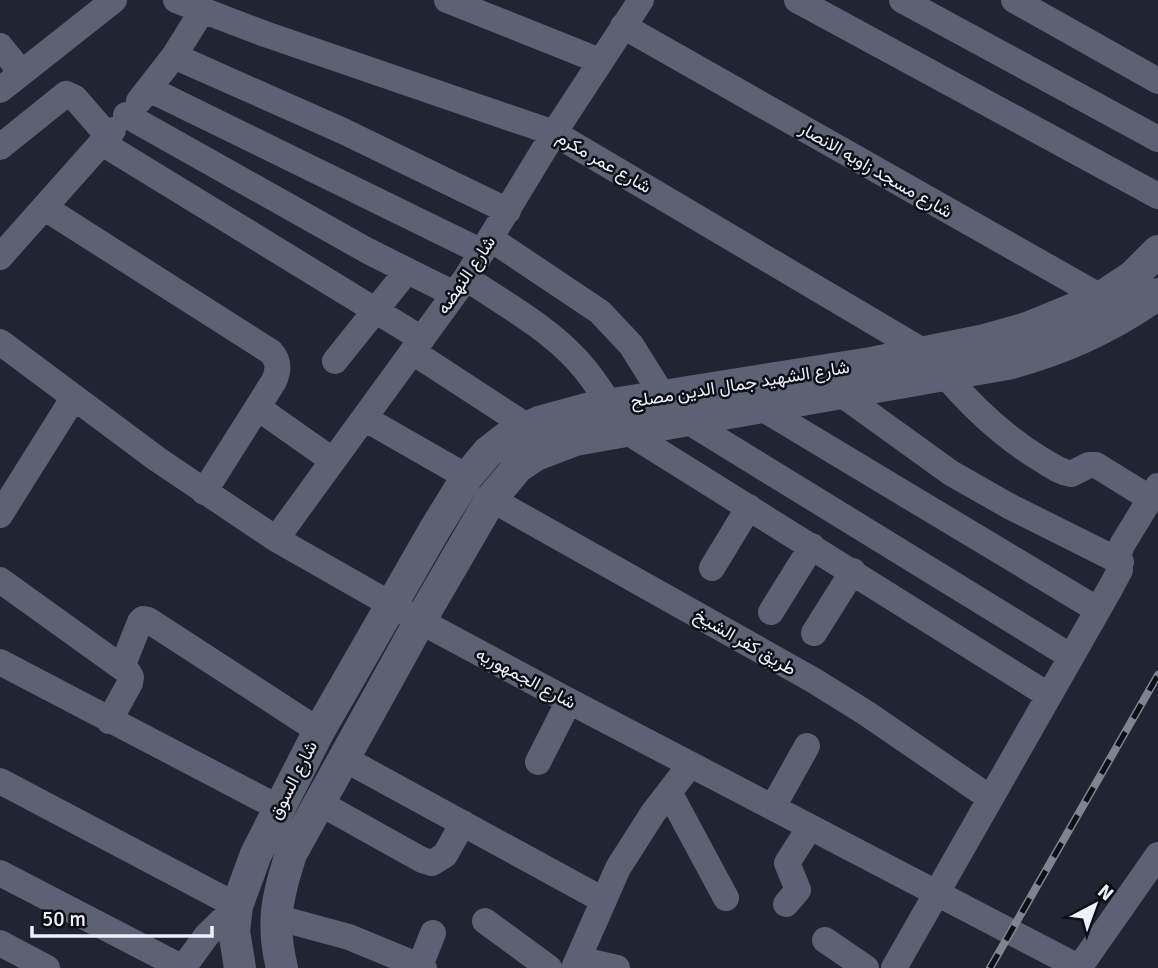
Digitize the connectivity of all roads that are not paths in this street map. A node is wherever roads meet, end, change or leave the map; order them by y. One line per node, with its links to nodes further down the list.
1 (114, 0): 13 (street)
2 (176, 0): 8 (street, شارع عمر مكرم)
3 (447, 0): 12 (street)
4 (641, 0): 9 (street, شارع النهضه)
5 (797, 0): 22 (street)
6 (902, 0): 20 (street)
7 (1014, 0): 14 (street)
8 (202, 11): 11 (street); 18 (street, شارع عمر مكرم)
9 (623, 26): 12 (street, شارع النهضه); 31 (street, شارع مسجد زاويه الانصار)
10 (0, 46): 13 (street)
11 (174, 56): 15 (street); 24 (street)
12 (600, 61): 18 (street, شارع النهضه)
13 (22, 74): 16 (street)
14 (1158, 81)
15 (149, 89): 17 (street); 25 (street)
16 (0, 90)
17 (126, 115): 19 (street); 28 (street)
18 (554, 132): 24 (street, شارع النهضه); 37 (street, شارع عمر مكرم)
19 (105, 139): 21 (street); 23 (street); 32 (street)
20 (1158, 139)
21 (0, 147)
22 (1158, 196)
23 (45, 208): 27 (street); 42 (street)
24 (508, 211): 25 (street, شارع النهضه)
25 (486, 246): 29 (street, شارع النهضه); 39 (street)
26 (1158, 251): 31 (street, شارع الشهيد جمال الدين مصلح)
27 (0, 257)
28 (407, 271): 29 (street); 32 (street)
29 (460, 286): 34 (street, شارع النهضه); 44 (street)
30 (1158, 293): 33 (street, شارع الشهيد جمال الدين مصلح)
31 (1100, 298): 33 (street, شارع مسجد زاويه الانصار); 37 (street, شارع الشهيد جمال الدين مصلح)
32 (374, 310): 34 (street); 36 (street)
33 (1130, 313): 37 (street, شارع الشهيد جمال الدين مصلح)
34 (417, 346): 43 (street, شارع النهضه); 46 (street)
35 (2, 349): 40 (street, شارع الجمهوريه)
36 (335, 361)
37 (935, 364): 38 (street, شارع الشهيد جمال الدين مصلح); 39 (street, شارع الشهيد جمال الدين مصلح); 50 (street, شارع عمر مكرم)
38 (840, 393): 41 (street, شارع الشهيد جمال الدين مصلح); 56 (street)
39 (663, 396): 44 (street, شارع الشهيد جمال الدين مصلح)
40 (74, 397): 49 (street, شارع الجمهوريه); 53 (street)
41 (760, 407): 45 (street, شارع الشهيد جمال الدين مصلح); 61 (street)
42 (258, 408): 47 (street); 49 (street)
43 (364, 418): 47 (street, شارع النهضه); 48 (street)
44 (618, 418): 45 (street, شارع الشهيد جمال الدين مصلح); 46 (street, شارع الشهيد جمال الدين مصلح); 51 (street, شارع الشهيد جمال الدين مصلح); 52 (street)
45 (686, 420): 65 (street)
46 (528, 427): 48 (street, شارع الشهيد جمال الدين مصلح)
47 (332, 460): 54 (street, شارع النهضه)
48 (467, 477): 60 (street, شارع الشهيد جمال الدين مصلح)
49 (205, 492): 54 (street, شارع الجمهوريه)
50 (1154, 493): 56 (street)
51 (491, 499): 63 (street, شارع الشهيد جمال الدين مصلح); 78 (street, طريق كفر الشيخ)
52 (749, 507): 55 (street); 57 (street)
53 (0, 515)
54 (276, 539): 60 (street, شارع الجمهوريه)
55 (812, 547): 58 (street); 62 (street)
56 (1121, 562): 61 (street)
57 (712, 568)
58 (853, 572): 64 (street); 68 (street)
59 (0, 580): 67 (street)
60 (391, 605): 63 (street, شارع الجمهوريه); 71 (street, شارع السوق)
61 (1098, 610): 65 (street)
62 (771, 612)
63 (420, 621): 69 (street, شارع الجمهوريه); 73 (street, شارع السوق)
64 (814, 633)
65 (1070, 656): 68 (street)
66 (0, 663): 70 (street)
67 (122, 667): 70 (street); 71 (street)
68 (1048, 695): 78 (street)
69 (569, 701): 74 (street); 75 (street, شارع الجمهوريه)
70 (109, 721): 81 (street)
71 (319, 731): 81 (street, شارع السوق)
72 (807, 746): 80 (street)
73 (343, 758): 79 (street, شارع السوق); 82 (street)
74 (538, 762)
75 (690, 765): 77 (street); 80 (street, شارع الجمهوريه)
76 (0, 781): 90 (street)
77 (669, 792): 87 (street); 88 (street)
78 (990, 798): 86 (street)
79 (318, 802): 82 (street); 91 (street, شارع السوق)
80 (773, 807): 83 (street, شارع الجمهوريه)
81 (279, 808): 90 (street, شارع السوق)
82 (463, 823): 88 (street)
83 (810, 827): 86 (street, شارع الجمهوريه); 89 (street)
84 (1158, 855): 106 (street)
85 (0, 873): 99 (street)
86 (937, 893): 105 (street); 106 (street, شارع الجمهوريه)
87 (726, 898)
88 (603, 900): 96 (street)
89 (786, 904)
90 (237, 906): 99 (street); 100 (street, شارع السوق)
91 (275, 916): 97 (street); 101 (street, شارع السوق)
92 (485, 921): 102 (street)
93 (433, 933): 97 (street)
94 (825, 940): 104 (street)
95 (0, 943): 98 (street)
96 (576, 964): 103 (street)
97 (422, 967)
98 (47, 968)
99 (183, 968)
100 (240, 968)
101 (282, 968)
102 (549, 968)
103 (617, 968)
104 (866, 968)
105 (894, 968)
106 (1080, 968)

